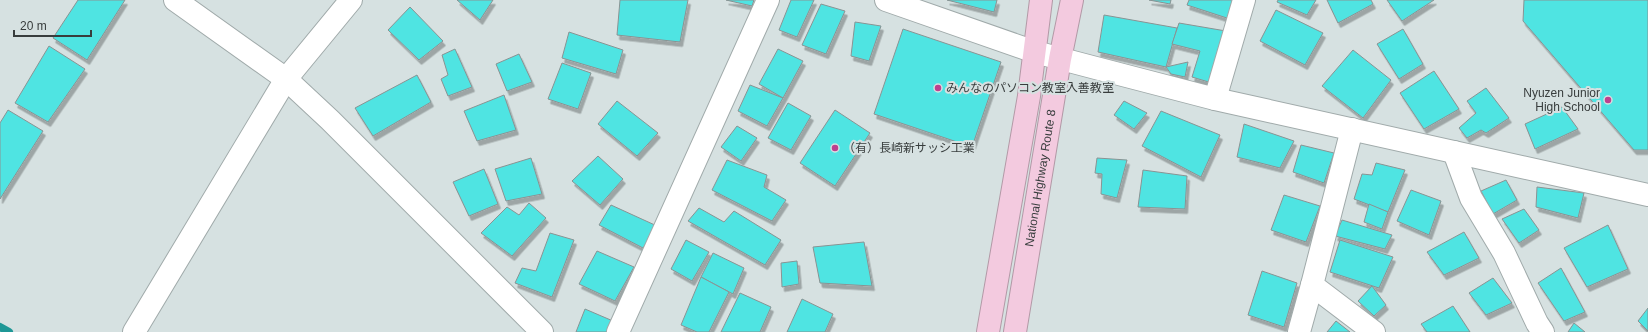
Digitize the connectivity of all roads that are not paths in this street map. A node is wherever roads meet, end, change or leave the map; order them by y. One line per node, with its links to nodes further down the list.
1 (175, 0): 10 (street)
2 (351, 0): 10 (street)
3 (768, 0): 18 (street)
4 (886, 0): 8 (street)
5 (1041, 0): 8 (highway, National Highway Route 8)
6 (1072, 0): 9 (highway, National Highway Route 8)
7 (1244, 0): 11 (street)
8 (1035, 52): 9 (street); 19 (highway, National Highway Route 8)
9 (1060, 59): 11 (street); 20 (highway, National Highway Route 8)
10 (286, 78): 16 (street); 17 (street)
11 (1215, 99): 12 (street)
12 (1352, 129): 13 (street); 15 (street)
13 (1454, 152): 14 (street); 23 (street)
14 (1648, 195)
15 (1312, 285): 21 (street); 22 (street)
16 (134, 332)
17 (542, 332)
18 (618, 332)
19 (988, 332)
20 (1015, 332)
21 (1299, 332)
22 (1374, 332)
23 (1543, 332)

